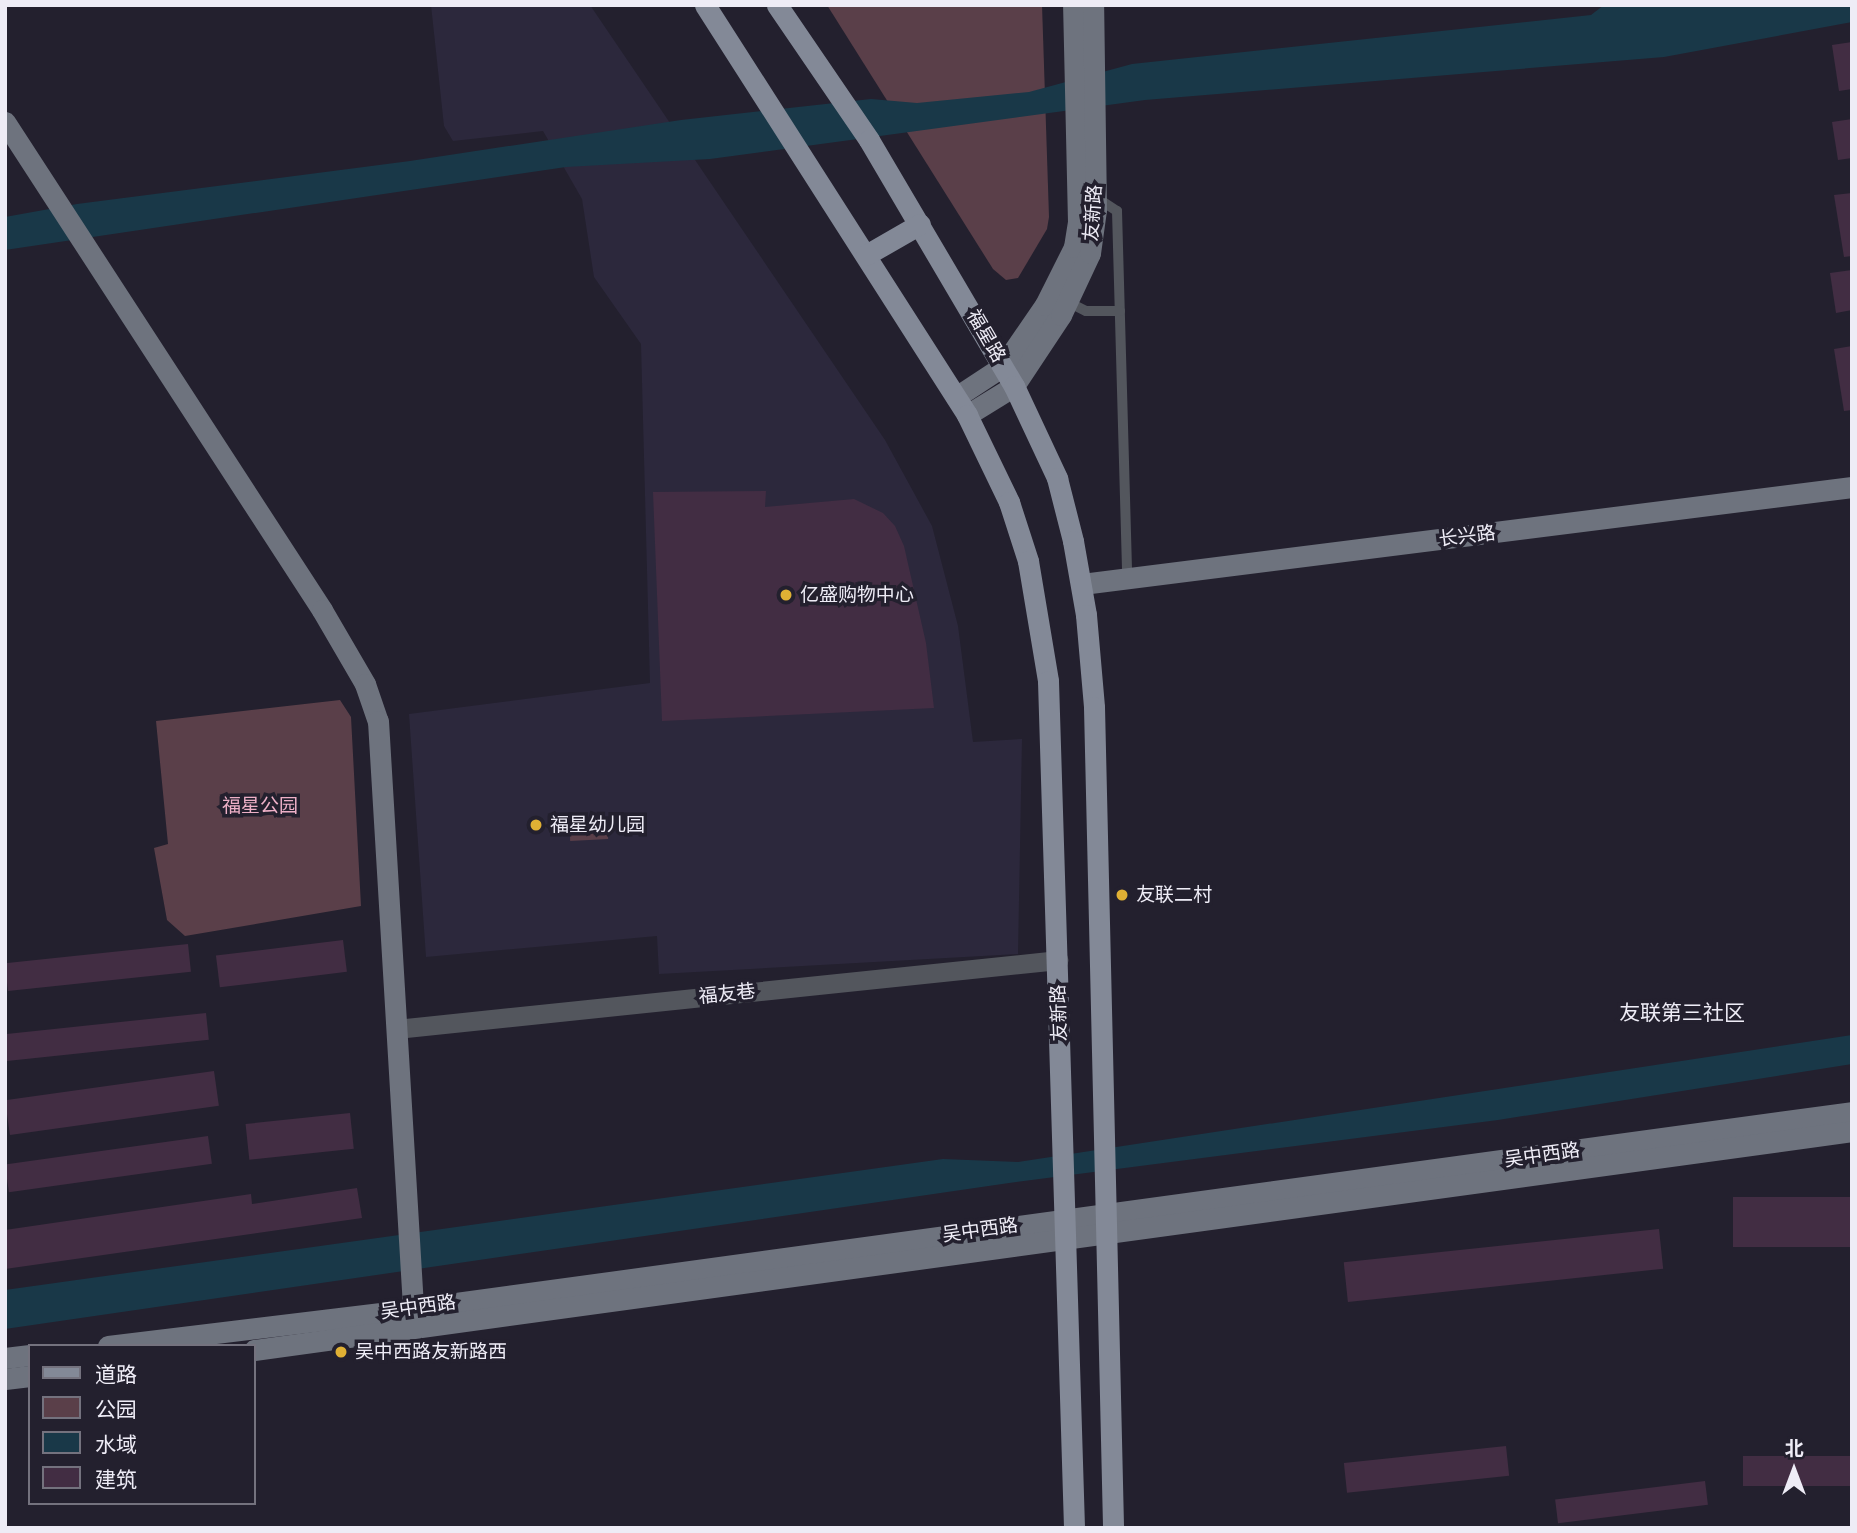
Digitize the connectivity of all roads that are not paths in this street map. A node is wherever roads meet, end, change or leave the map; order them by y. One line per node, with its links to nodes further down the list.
1 (705, 5): 10 (main road)
2 (778, 5): 9 (main road, 福星路)
3 (1073, 5): 5 (main road, 友新路)
4 (1093, 5): 5 (main road, 友新路)
5 (1085, 57): 6 (main road, 友新路)
6 (1086, 114): 8 (main road, 友新路); 13 (main road, 友新路)
7 (5, 122): 21 (main road)
8 (1096, 197): 11 (main road, 友新路); 12 (lane)
9 (920, 225): 10 (main road); 13 (main road, 福星路)
10 (866, 255): 15 (main road)
11 (1068, 302): 12 (lane); 14 (main road, 友新路)
12 (1120, 311): 18 (lane)
13 (1003, 366): 14 (main road, 福星路); 15 (main road, 友新路)
14 (1014, 386): 16 (main road, 友新路); 19 (main road, 福星路)
15 (956, 397): 16 (main road)
16 (967, 415): 20 (main road, 友新路)
17 (1852, 487): 18 (main road, 长兴路)
18 (1126, 578): 19 (main road, 长兴路)
19 (1082, 584): 25 (main road, 福星路)
20 (1058, 960): 21 (street, 福友巷); 24 (main road, 友新路)
21 (396, 1029): 27 (main road)
22 (1852, 1112): 25 (main road, 吴中西路)
23 (1852, 1131): 25 (main road, 吴中西路)
24 (1065, 1218): 25 (main road, 吴中西路); 26 (main road, 友新路); 27 (main road, 吴中西路)
25 (1105, 1225): 26 (main road, 吴中西路); 36 (main road)
26 (1066, 1240): 28 (main road, 吴中西路); 35 (main road, 友新路)
27 (412, 1309): 28 (main road); 29 (main road, 吴中西路)
28 (415, 1331): 30 (main road, 吴中西路)
29 (123, 1344)
30 (256, 1350)
31 (28, 1355): 32 (main road)
32 (5, 1358)
33 (28, 1376): 34 (main road)
34 (5, 1379)
35 (1074, 1528)
36 (1113, 1528)

